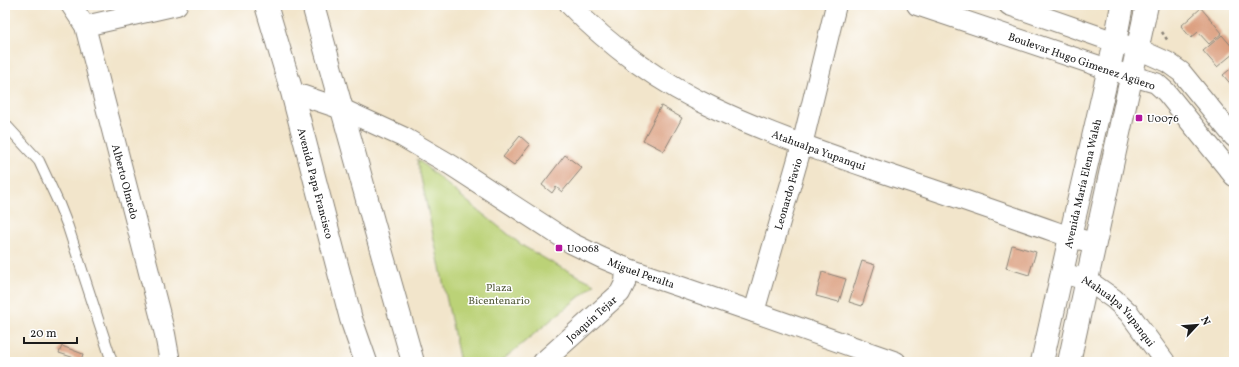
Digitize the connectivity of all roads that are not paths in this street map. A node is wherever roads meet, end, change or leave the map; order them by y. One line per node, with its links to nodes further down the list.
1 (71, 5): 11 (street, Alberto Olmedo)
2 (178, 5): 11 (street)
3 (266, 5): 16 (street, Avenida Papa Francisco)
4 (313, 5): 17 (street)
5 (570, 5): 20 (street, Atahualpa Yupanqui)
6 (836, 5): 20 (street, Leonardo Favio)
7 (917, 5): 14 (street, Boulevar Hugo Gimenez Agüero)
8 (1009, 5): 12 (street)
9 (1122, 5): 12 (street, Avenida María Elena Walsh)
10 (1147, 5): 13 (street)
11 (85, 26): 29 (street, Alberto Olmedo)
12 (1115, 42): 13 (street); 14 (street, Avenida María Elena Walsh)
13 (1138, 48): 15 (street); 19 (street)
14 (1108, 69): 15 (street, Boulevar Hugo Gimenez Agüero); 22 (street, Avenida María Elena Walsh)
15 (1132, 77): 21 (street, Boulevar Hugo Gimenez Agüero); 23 (street)
16 (292, 92): 17 (street, Miguel Peralta); 30 (street, Avenida Papa Francisco)
17 (342, 109): 24 (street, Miguel Peralta); 31 (street)
18 (5, 124): 28 (lane)
19 (1234, 136)
20 (802, 145): 22 (street, Atahualpa Yupanqui); 27 (street, Leonardo Favio)
21 (1234, 176)
22 (1070, 238): 23 (street, Atahualpa Yupanqui); 25 (street, Avenida María Elena Walsh)
23 (1095, 243): 26 (street)
24 (626, 268): 27 (street, Miguel Peralta); 32 (street, Joaquín Tejar)
25 (1062, 273): 26 (street, Atahualpa Yupanqui); 34 (street, Avenida María Elena Walsh)
26 (1087, 280): 35 (street); 36 (street, Atahualpa Yupanqui)
27 (754, 312): 33 (street, Miguel Peralta)
28 (112, 362)
29 (170, 362)
30 (366, 362)
31 (414, 362)
32 (543, 362)
33 (896, 362)
34 (1042, 362)
35 (1069, 362)
36 (1166, 362)

